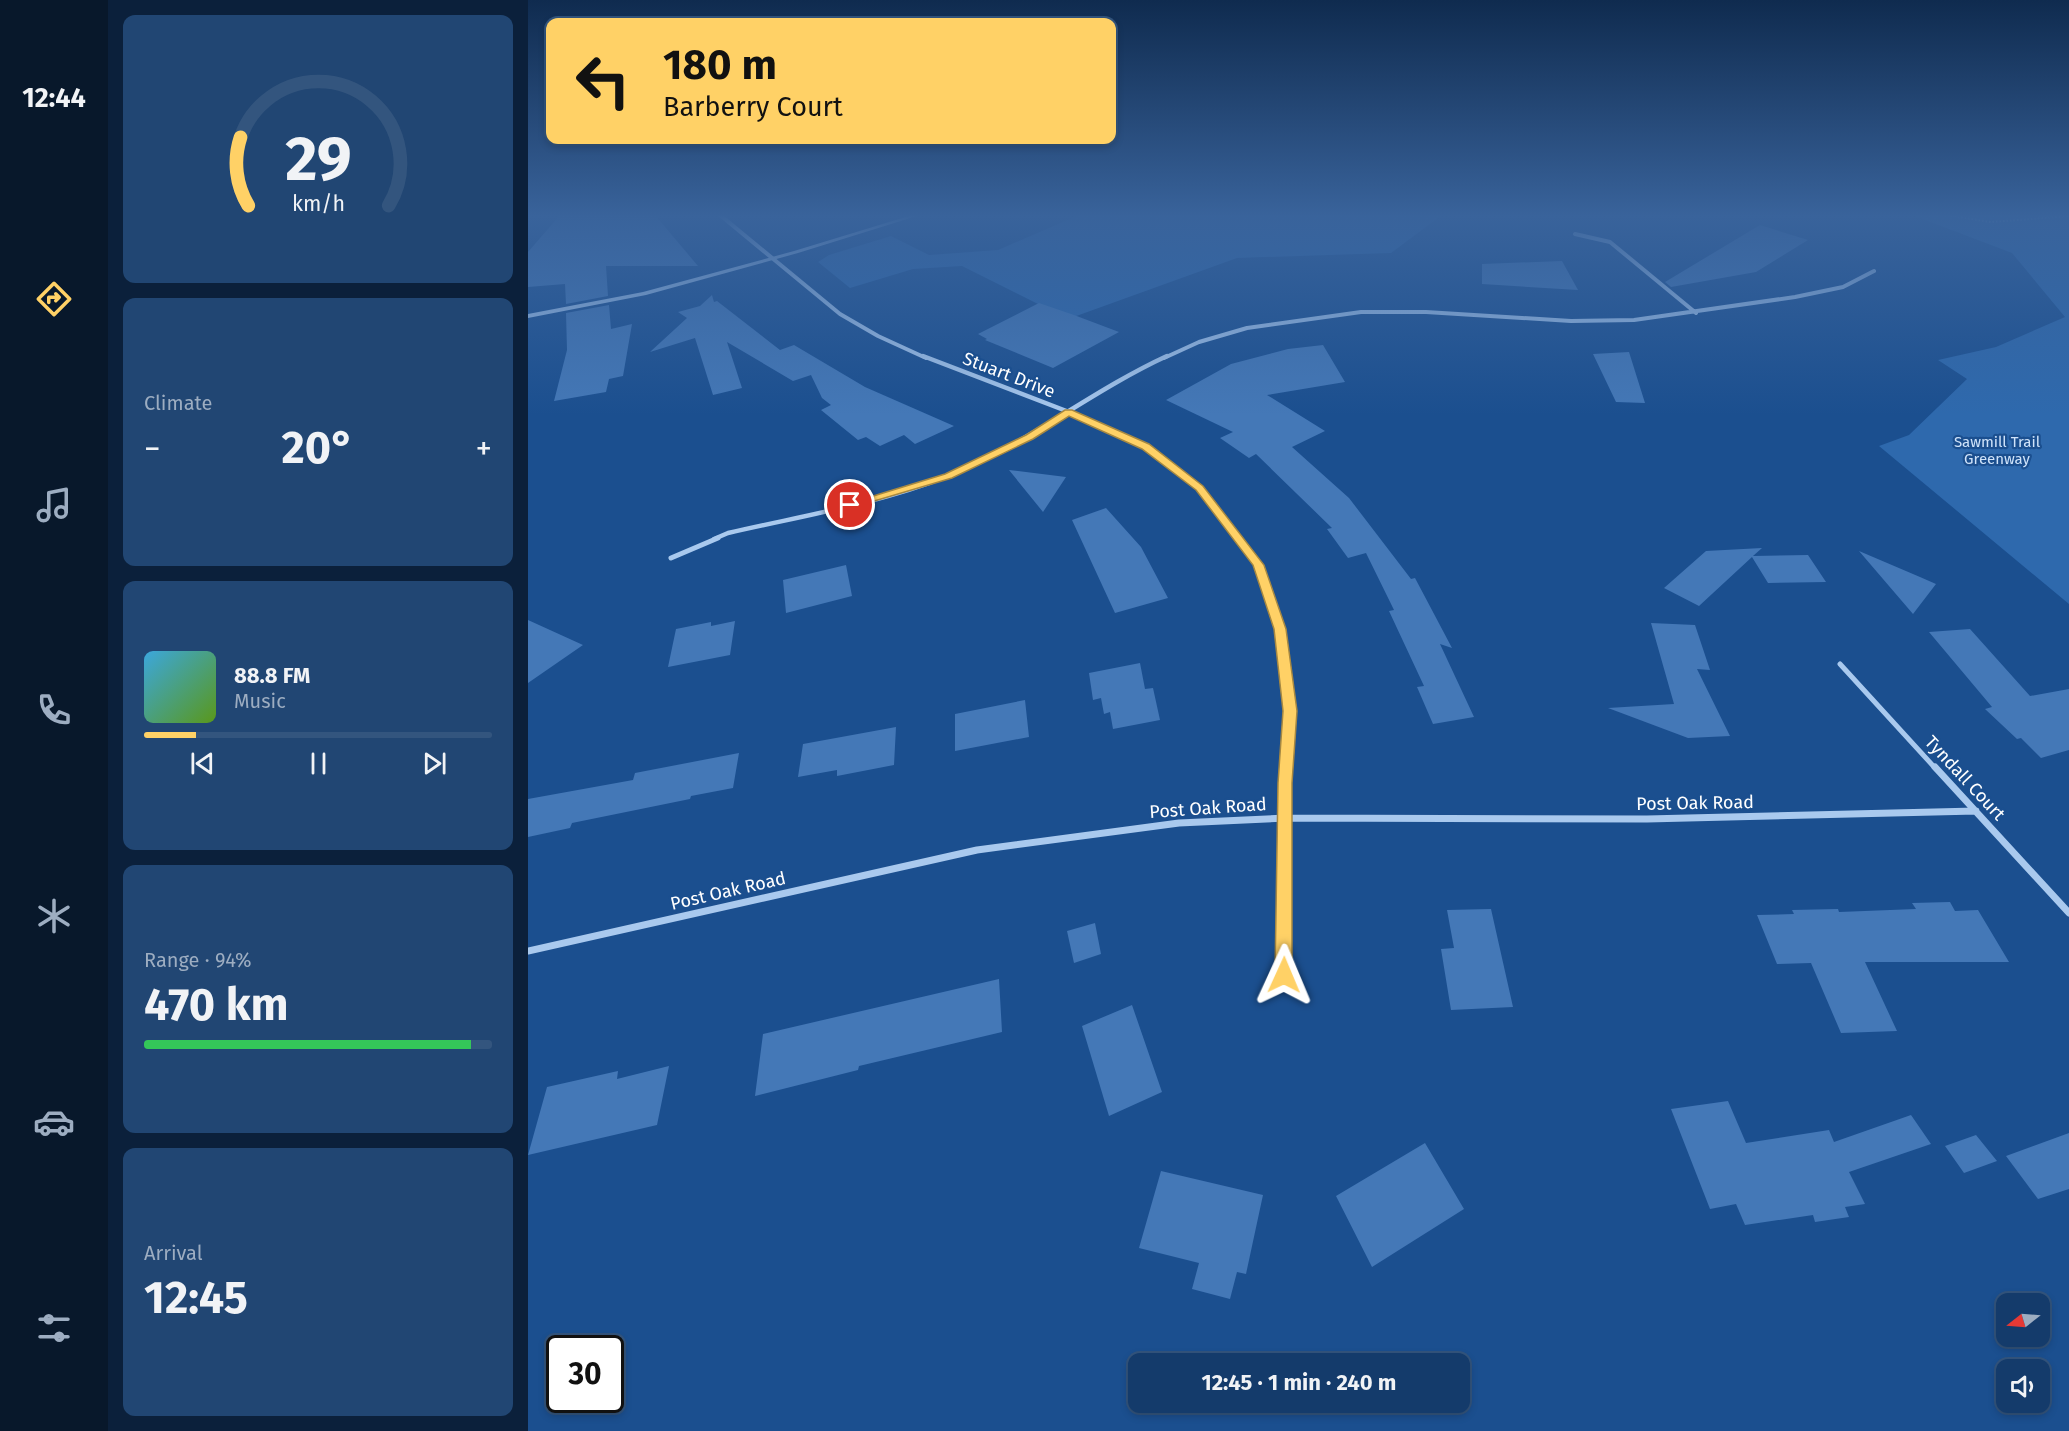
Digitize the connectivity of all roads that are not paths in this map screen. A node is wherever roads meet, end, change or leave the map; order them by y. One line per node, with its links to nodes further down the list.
1 (688, 282): 6 (street)
2 (802, 282): 7 (street, Stuart Drive)
3 (1658, 282): 5 (street)
4 (1853, 282): 5 (street)
5 (1696, 313): 7 (street)
6 (528, 316)
7 (1069, 412): 8 (street); 11 (street, Stuart Drive)
8 (671, 558)
9 (1840, 664): 10 (street, Tyndall Court)
10 (1976, 811): 11 (street, Post Oak Road); 12 (street, Tyndall Court)
11 (1286, 818): 13 (street, Post Oak Road); 14 (street, Stuart Drive)
12 (2069, 913)
13 (528, 951)
14 (1284, 975)

